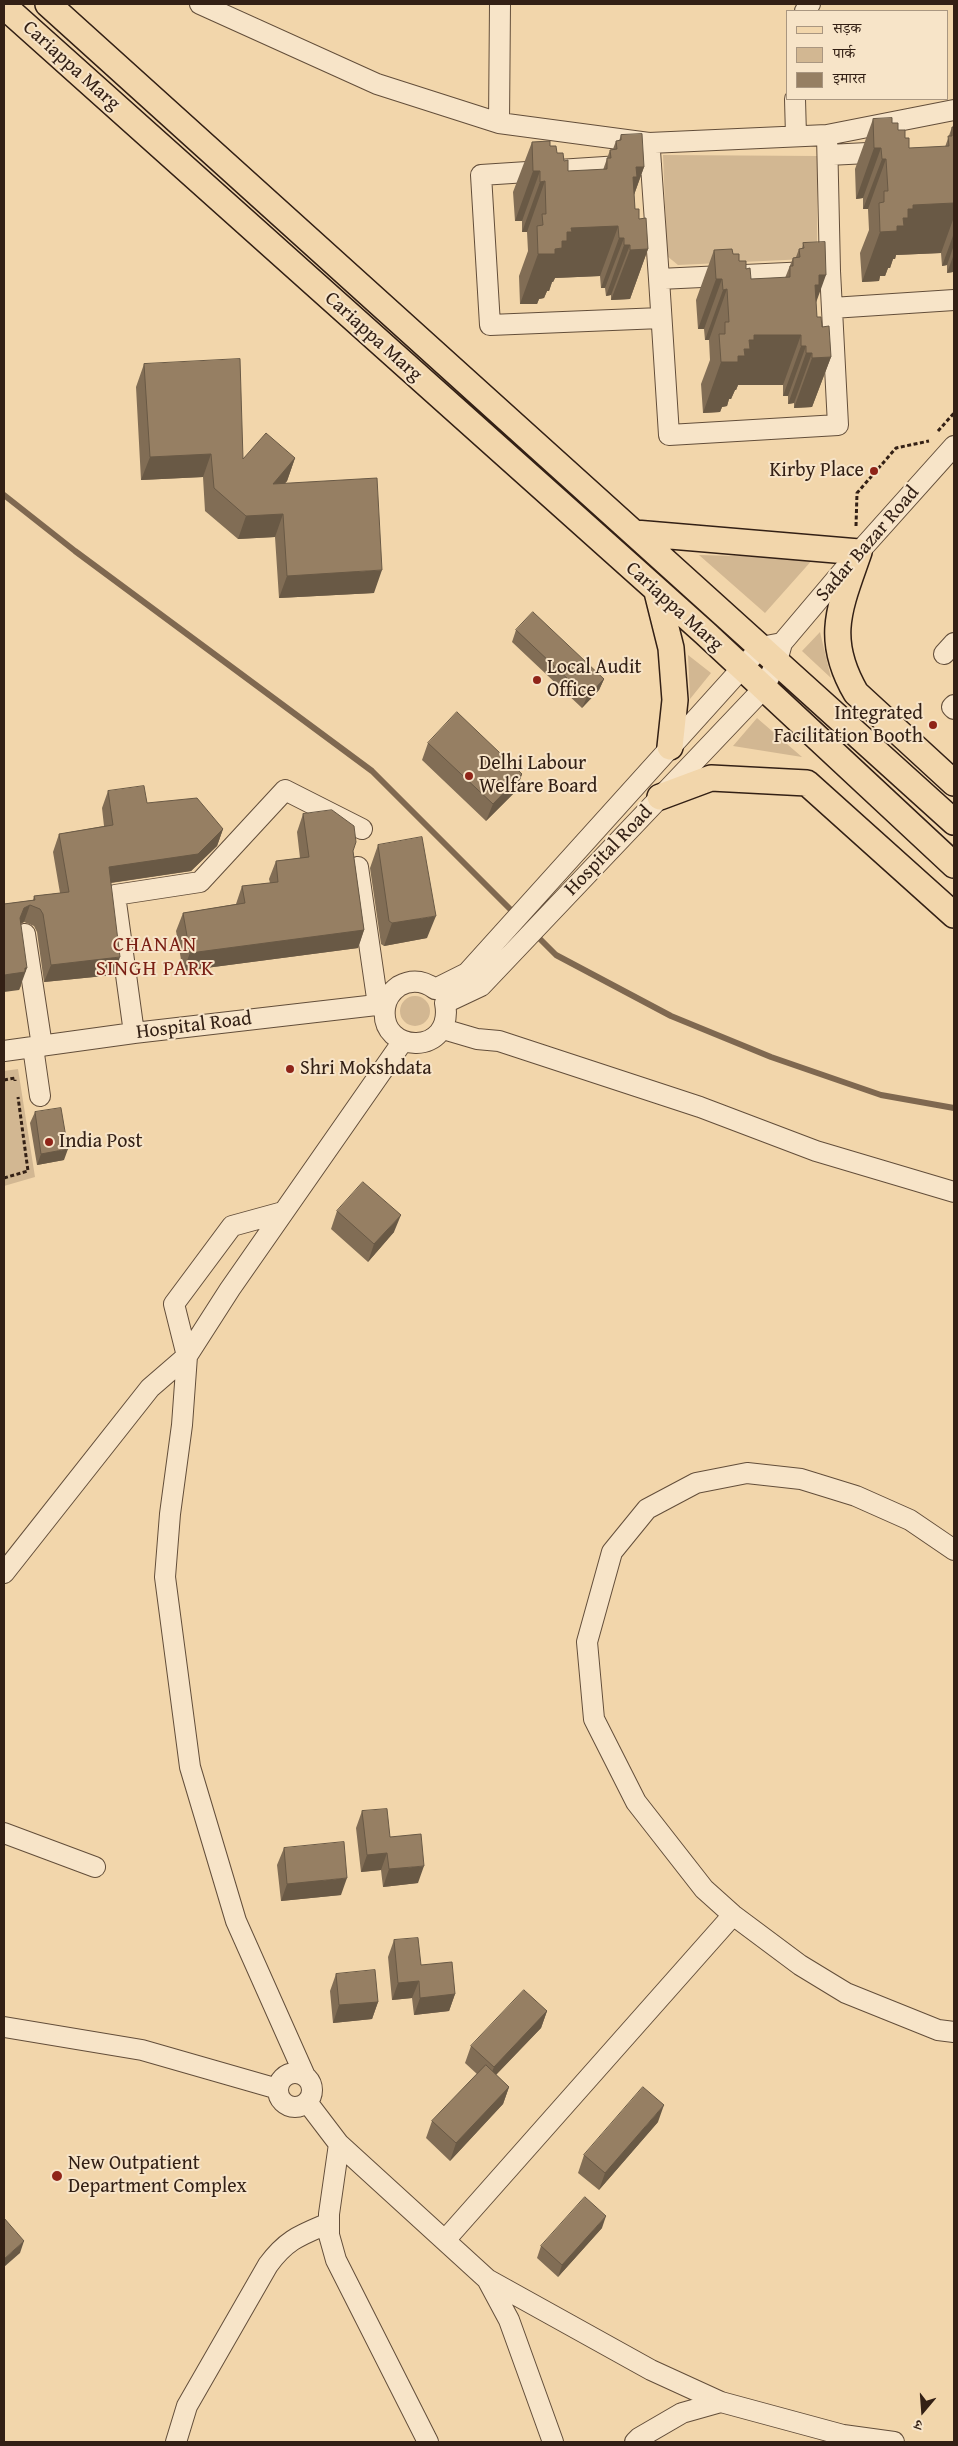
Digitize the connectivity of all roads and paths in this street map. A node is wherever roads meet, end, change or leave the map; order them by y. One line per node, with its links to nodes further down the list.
1 (48, 4): 18 (main road, Cariappa Marg)
2 (200, 4): 7 (street)
3 (500, 4): 7 (street)
4 (4, 6): 19 (main road, Cariappa Marg)
5 (795, 100): 8 (street)
6 (954, 110): 10 (street)
7 (499, 123): 9 (street)
8 (796, 136): 9 (street); 10 (street)
9 (649, 143): 12 (street)
10 (828, 145): 11 (street); 13 (street)
11 (906, 151)
12 (651, 164): 14 (street); 17 (street)
13 (830, 271): 14 (street); 16 (street)
14 (659, 279): 17 (street)
15 (954, 300): 16 (street)
16 (832, 308): 17 (street)
17 (661, 318)
18 (408, 328): 19 (main road); 21 (main road, Cariappa Marg)
19 (388, 350): 23 (main road, Cariappa Marg)
20 (954, 446): 22 (street, Sadar Bazar Road)
21 (635, 533): 22 (main road); 24 (main road, Cariappa Marg)
22 (858, 552): 24 (street, Sadar Bazar Road); 30 (main road)
23 (657, 592): 25 (main road, Cariappa Marg); 29 (main road)
24 (774, 650): 25 (street, Hospital Road); 26 (street, Hospital Road); 32 (main road, Cariappa Marg)
25 (742, 668): 26 (main road, Cariappa Marg); 29 (street, Hospital Road)
26 (764, 688): 31 (street, Hospital Road); 34 (main road)
27 (954, 705): 28 (street)
28 (954, 710)
29 (670, 747): 38 (street, Hospital Road)
30 (954, 782)
31 (660, 797): 36 (main road); 38 (street, Hospital Road)
32 (954, 822)
33 (362, 829): 42 (street)
34 (954, 865)
35 (358, 867): 40 (street)
36 (954, 915)
37 (25, 934): 44 (street)
38 (489, 963): 39 (street, Hospital Road)
39 (440, 996): 40 (street); 41 (street)
40 (382, 1005): 42 (street, Hospital Road); 43 (street)
41 (442, 1029): 43 (street); 49 (street)
42 (134, 1033): 44 (street, Hospital Road)
43 (403, 1042): 50 (street)
44 (38, 1046): 45 (street, Hospital Road); 47 (street)
45 (4, 1051)
46 (4, 1080): 48 (path)
47 (40, 1096)
48 (4, 1178)
49 (954, 1192)
50 (283, 1212): 51 (street); 51 (street)
51 (187, 1356): 53 (street); 59 (street)
52 (954, 1550): 56 (street)
53 (4, 1573)
54 (4, 1833): 55 (street)
55 (95, 1867)
56 (732, 1915): 58 (street); 64 (street)
57 (4, 2027): 60 (street)
58 (954, 2032)
59 (305, 2076): 60 (street); 61 (street)
60 (278, 2088): 61 (street)
61 (307, 2102): 62 (street)
62 (339, 2144): 63 (street); 64 (street)
63 (329, 2223): 68 (street); 69 (street)
64 (446, 2239): 65 (street)
65 (487, 2278): 66 (street); 70 (street)
66 (721, 2402): 67 (street); 71 (street)
67 (844, 2439): 72 (street)
68 (176, 2442)
69 (428, 2442)
70 (553, 2442)
71 (636, 2442)
72 (894, 2442)

